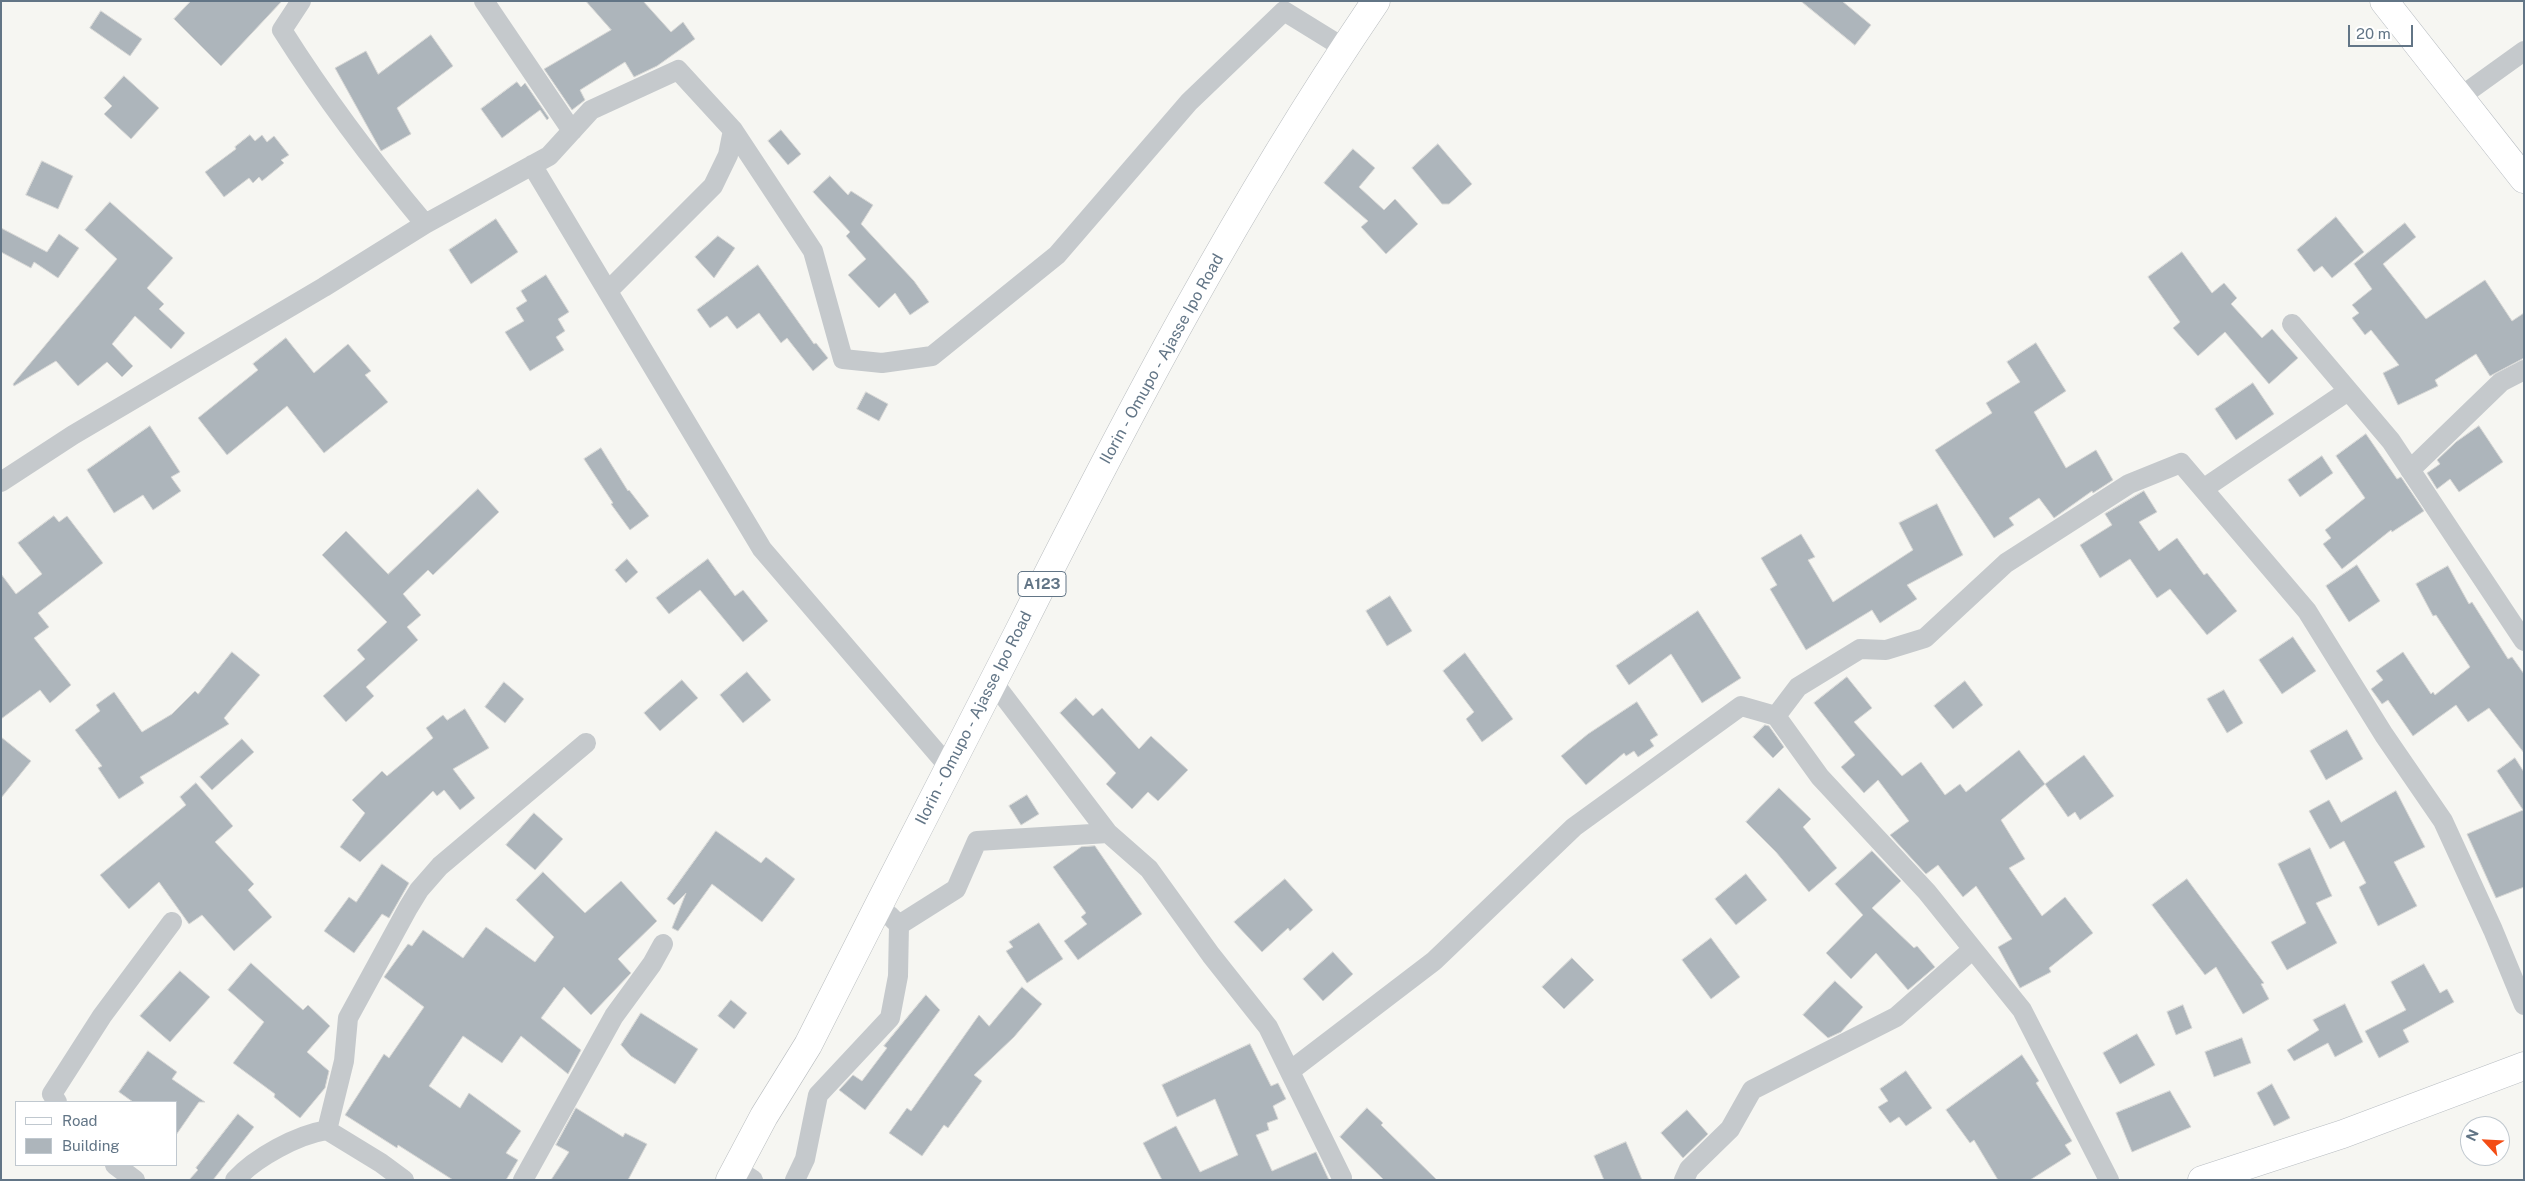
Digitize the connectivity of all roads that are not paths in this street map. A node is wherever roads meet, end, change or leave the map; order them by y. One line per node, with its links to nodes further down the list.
1 (301, 1): 12 (street)
2 (484, 1): 9 (street)
3 (1376, 1): 5 (main road, Ilorin - Omupo - Ajasse Ipo Road / A123)
4 (2384, 1): 7 (main road)
5 (1344, 48): 8 (street); 21 (main road, Ilorin - Omupo - Ajasse Ipo Road / A123)
6 (2524, 51): 7 (street)
7 (2460, 98): 11 (main road)
8 (733, 130): 9 (street); 13 (street)
9 (572, 131): 10 (street)
10 (532, 165): 12 (street); 13 (street)
11 (2524, 179)
12 (425, 224): 18 (street)
13 (608, 291): 24 (street)
14 (2292, 324): 16 (street)
15 (2524, 370): 17 (street)
16 (2348, 391): 17 (street); 19 (street)
17 (2410, 470): 20 (street)
18 (1, 482)
19 (2203, 489): 22 (street); 31 (street)
20 (2524, 641)
21 (992, 682): 24 (main road, Ilorin - Omupo - Ajasse Ipo Road / A123); 25 (street)
22 (1776, 716): 30 (street); 33 (street)
23 (586, 743): 35 (street)
24 (949, 767): 26 (main road, Ilorin - Omupo - Ajasse Ipo Road / A123)
25 (1108, 833): 28 (street); 33 (street)
26 (879, 905): 28 (street); 37 (main road, Ilorin - Omupo - Ajasse Ipo Road / A123)
27 (172, 922): 34 (street)
28 (898, 925): 43 (street)
29 (662, 944): 42 (street)
30 (1973, 949): 44 (street); 45 (street)
31 (2524, 1005)
32 (2524, 1066): 46 (main road)
33 (1290, 1072): 38 (street)
34 (56, 1101)
35 (328, 1130): 40 (street); 41 (street)
36 (116, 1166): 39 (street)
37 (739, 1176)
38 (1341, 1179)
39 (135, 1180)
40 (236, 1180)
41 (404, 1180)
42 (523, 1180)
43 (795, 1180)
44 (1684, 1180)
45 (2109, 1180)
46 (2202, 1180)

